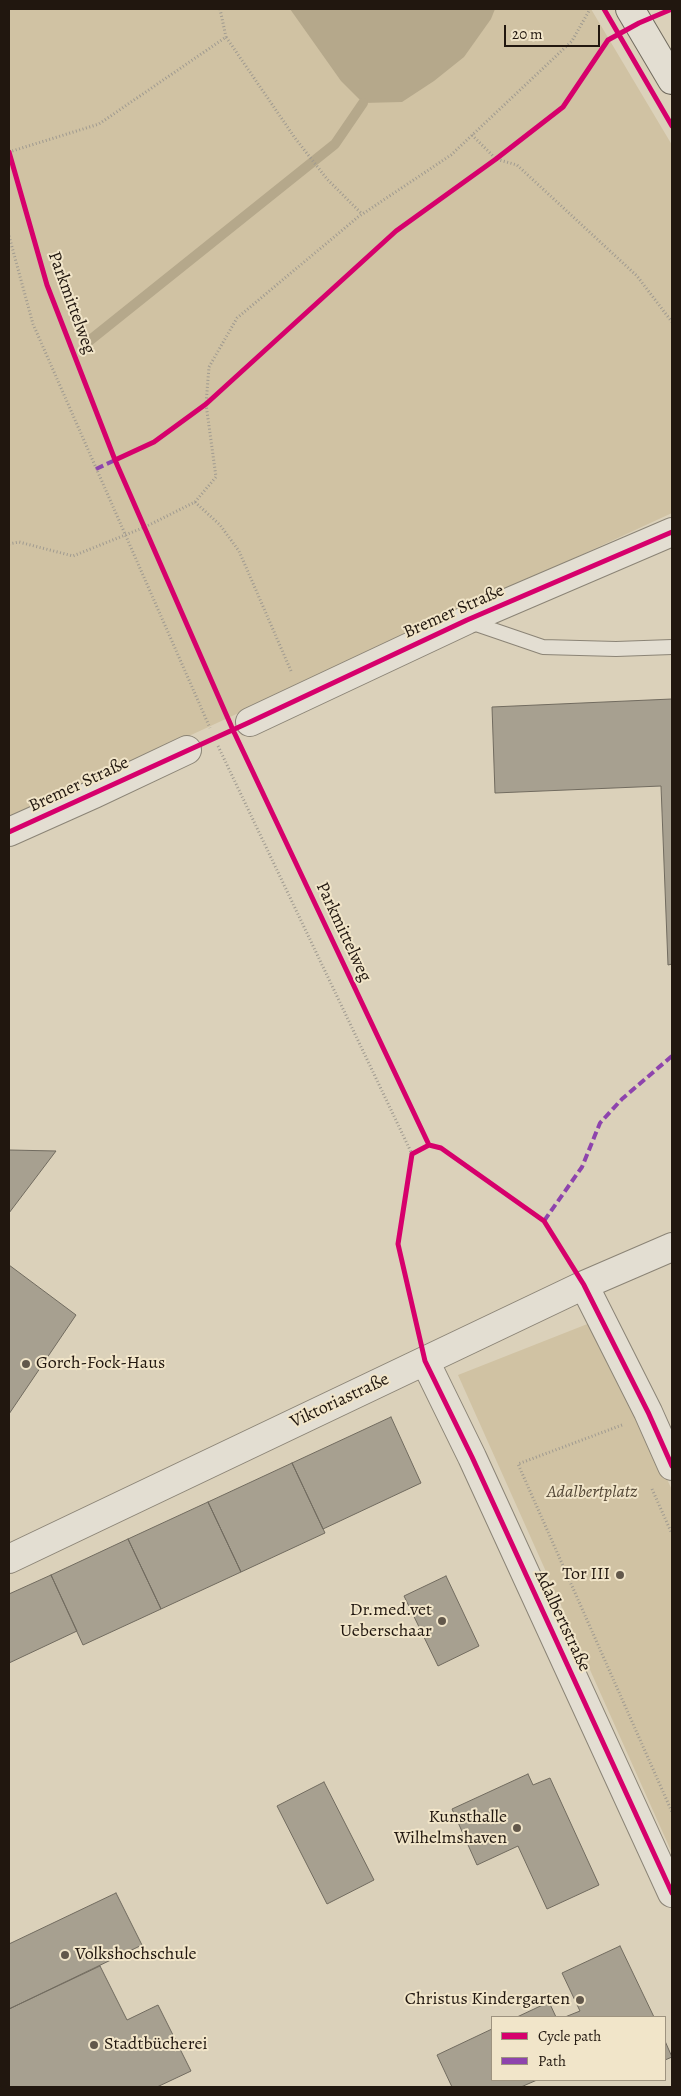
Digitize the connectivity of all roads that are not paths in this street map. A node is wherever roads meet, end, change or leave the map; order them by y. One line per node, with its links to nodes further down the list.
1 (630, 9): 2 (street)
2 (672, 80)
3 (672, 532): 4 (street, Bremer Straße)
4 (467, 620): 5 (lane); 6 (street, Bremer Straße)
5 (672, 647)
6 (250, 722)
7 (187, 750): 8 (street, Bremer Straße)
8 (9, 832)
9 (672, 1247): 10 (street, Viktoriastraße)
10 (584, 1285): 11 (street, Viktoriastraße); 12 (street)
11 (425, 1361): 13 (street, Viktoriastraße); 14 (street, Adalbertstraße)
12 (672, 1466)
13 (9, 1559)
14 (672, 1894)

